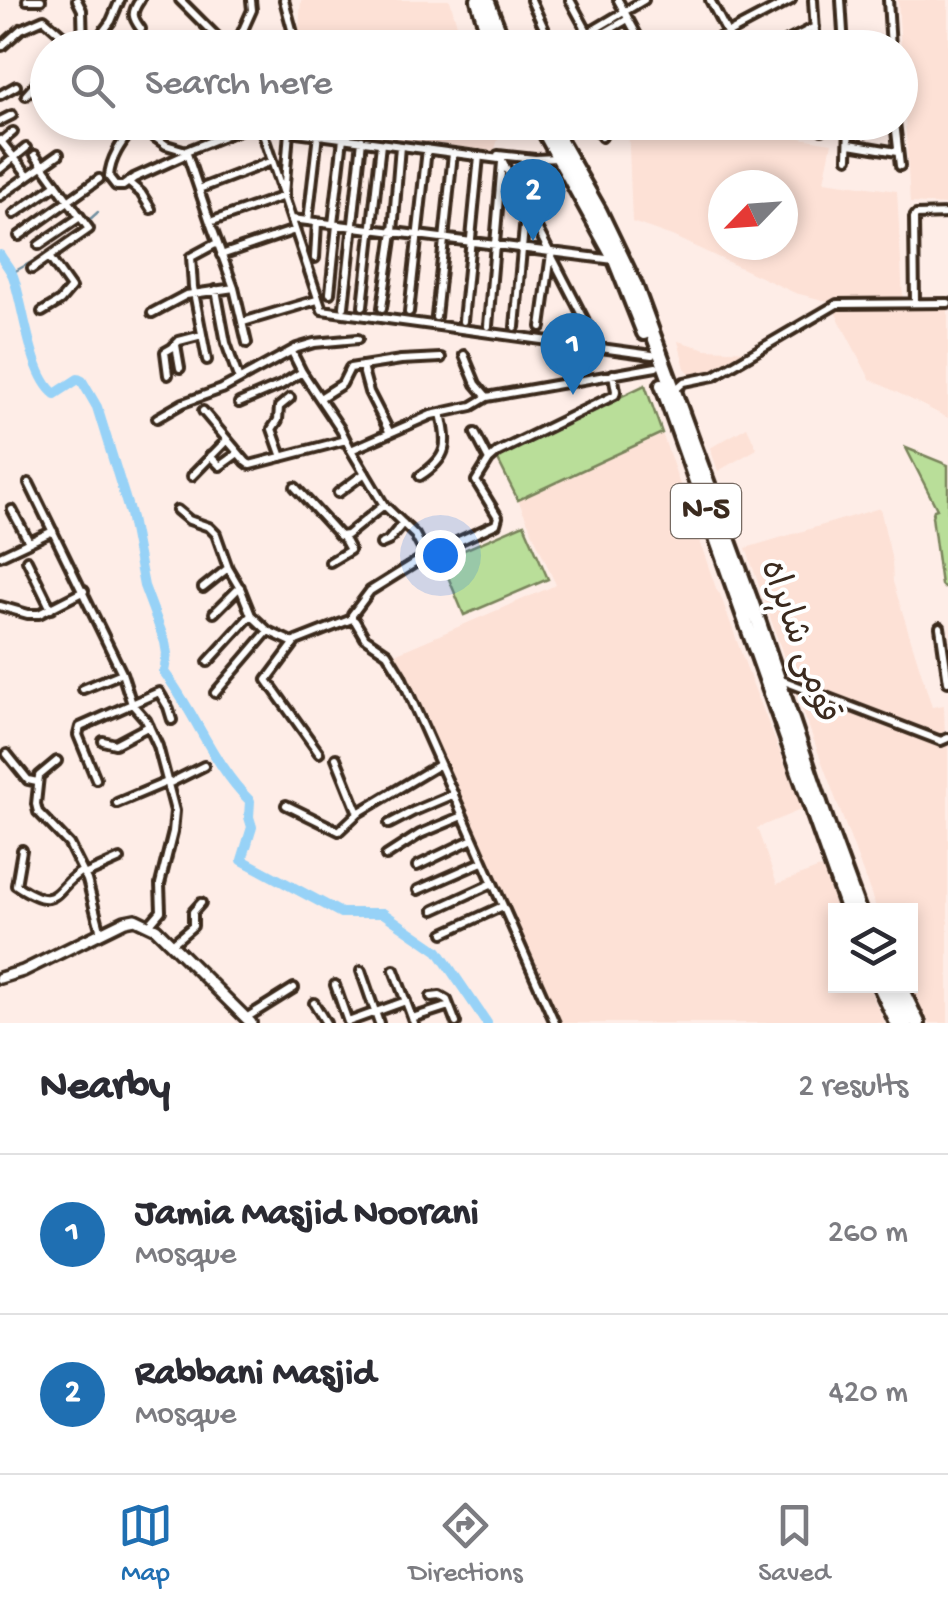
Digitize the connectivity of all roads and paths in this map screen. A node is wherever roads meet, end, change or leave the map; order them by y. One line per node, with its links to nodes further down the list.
1 (26, 0): 2 (street)
2 (41, 0)
3 (77, 0): 24 (street)
4 (120, 0): 25 (street)
5 (140, 0): 22 (street)
6 (180, 0): 26 (street)
7 (252, 0): 27 (street)
8 (284, 0): 28 (street)
9 (478, 0): 29 (highway)
10 (487, 0): 30 (highway)
11 (531, 0): 31 (street)
12 (570, 0): 32 (street)
13 (618, 0): 20 (street)
14 (644, 0): 20 (street)
15 (711, 0): 35 (street)
16 (790, 0): 36 (street)
17 (813, 0): 21 (street)
18 (842, 0): 39 (street)
19 (888, 0): 40 (street)
20 (626, 16): 33 (street); 34 (street)
21 (815, 27): 37 (street); 38 (street)
22 (141, 28)
23 (54, 30): 41 (street)
24 (84, 30)
25 (104, 30)
26 (212, 30)
27 (241, 30)
28 (292, 30)
29 (488, 30)
30 (500, 30)
31 (545, 30)
32 (586, 30)
33 (606, 30)
34 (634, 30)
35 (726, 30)
36 (733, 30)
37 (809, 30)
38 (815, 30)
39 (843, 30)
40 (890, 30)
41 (2, 46)
42 (16, 86): 44 (street)
43 (30, 91): 45 (street)
44 (0, 95)
45 (26, 96)
46 (12, 114): 47 (street)
47 (0, 121)
48 (12, 132): 62 (street)
49 (124, 140): 84 (street)
50 (157, 140): 68 (street)
51 (210, 140): 68 (street)
52 (265, 140): 78 (street)
53 (288, 140): 88 (street)
54 (318, 140): 97 (street)
55 (344, 140): 98 (street)
56 (362, 140): 63 (street); 99 (street)
57 (387, 140): 75 (street)
58 (548, 140): 75 (highway, قومی شاہراہ / N-5)
59 (559, 140): 152 (highway, قومی شاہراہ / N-5)
60 (850, 140): 64 (street)
61 (897, 140): 69 (street)
62 (0, 141): 74 (street)
63 (381, 143): 65 (street); 101 (street)
64 (850, 144): 69 (street); 76 (street)
65 (400, 146): 67 (street); 102 (street)
66 (26, 148): 74 (street)
67 (427, 149): 70 (street); 104 (street)
68 (186, 152): 84 (street); 86 (street)
69 (897, 152): 80 (street)
70 (453, 153): 73 (street); 105 (street)
71 (59, 154): 79 (street)
72 (35, 155): 79 (street)
73 (479, 156): 77 (street); 106 (street)
74 (14, 158): 81 (street); 82 (street)
75 (558, 158): 115 (highway, قومی شاہراہ / N-5)
76 (848, 158)
77 (502, 160): 90 (street); 109 (street)
78 (272, 161): 86 (street); 88 (street)
79 (42, 166): 82 (street); 85 (street)
80 (900, 166)
81 (0, 169)
82 (28, 175): 87 (street)
83 (99, 179): 89 (street)
84 (128, 182): 91 (street)
85 (56, 185): 89 (street); 92 (street)
86 (199, 189): 96 (street)
87 (0, 196)
88 (284, 196): 94 (street); 96 (street)
89 (69, 202): 95 (street); 103 (street)
90 (526, 204): 110 (street); 111 (street)
91 (151, 210)
92 (14, 214)
93 (948, 214): 122 (street)
94 (292, 219): 97 (street); 100 (street)
95 (84, 222): 108 (street); 113 (street)
96 (210, 222): 107 (street)
97 (313, 222): 98 (street); 114 (street)
98 (335, 225): 99 (street); 119 (street)
99 (353, 227): 101 (street); 125 (street)
100 (295, 230): 112 (street); 121 (street)
101 (371, 230): 102 (street); 124 (street)
102 (393, 232): 104 (street); 126 (street)
103 (19, 236)
104 (417, 236): 105 (street); 129 (street)
105 (444, 239): 106 (street); 130 (street)
106 (469, 242): 109 (street); 131 (street)
107 (217, 243): 112 (street); 120 (street)
108 (38, 245)
109 (496, 246): 110 (street); 133 (street)
110 (521, 250): 111 (street); 134 (street)
111 (551, 253): 115 (street); 135 (street); 138 (street)
112 (221, 255): 117 (street)
113 (49, 258): 116 (street); 127 (street)
114 (314, 258)
115 (616, 260): 145 (highway, قومی شاہراہ / N-5)
116 (32, 269)
117 (234, 288): 118 (street); 132 (street)
118 (216, 290): 120 (street); 151 (street)
119 (330, 293)
120 (194, 294): 128 (street); 136 (street)
121 (318, 300): 132 (street); 145 (street)
122 (915, 303): 123 (street); 152 (street)
123 (948, 303)
124 (363, 306)
125 (344, 307)
126 (382, 308)
127 (42, 312)
128 (152, 312)
129 (409, 312)
130 (436, 317)
131 (463, 321)
132 (243, 322): 139 (street)
133 (488, 326)
134 (514, 327)
135 (541, 327)
136 (202, 335): 140 (street); 144 (street)
137 (358, 339): 141 (street)
138 (596, 342)
139 (247, 343)
140 (176, 344): 147 (street); 150 (street)
141 (292, 352): 148 (street); 151 (street)
142 (464, 355): 153 (street)
143 (441, 358): 146 (street)
144 (206, 360)
145 (654, 361): 149 (street); 236 (highway, قومی شاہراہ / N-5)
146 (362, 366): 155 (street); 160 (street)
147 (180, 368)
148 (302, 372): 155 (street); 156 (street)
149 (613, 374): 153 (street); 168 (street)
150 (168, 375)
151 (239, 380): 159 (street)
152 (673, 392): 201 (highway, قومی شاہراہ / N-5)
153 (487, 396): 158 (street)
154 (290, 398): 167 (street)
155 (320, 398): 163 (street)
156 (239, 402)
157 (203, 412): 162 (street)
158 (441, 412): 160 (street); 171 (street)
159 (156, 418)
160 (390, 433): 164 (street)
161 (475, 434): 168 (street)
162 (227, 440): 165 (street); 166 (street)
163 (346, 440): 164 (street); 167 (street)
164 (351, 450): 169 (street)
165 (238, 453): 166 (street); 167 (street)
166 (210, 456): 170 (street)
167 (282, 457)
168 (489, 460): 184 (street)
169 (365, 473): 174 (street); 175 (street)
170 (192, 476)
171 (420, 476)
172 (30, 484): 179 (street)
173 (295, 488): 180 (street)
174 (338, 493)
175 (384, 505): 178 (street); 180 (street)
176 (12, 510): 181 (street)
177 (177, 510): 187 (street)
178 (403, 523): 182 (street); 184 (street)
179 (53, 530): 181 (street); 190 (street)
180 (343, 537): 186 (street)
181 (29, 542): 183 (street)
182 (380, 544)
183 (0, 556)
184 (426, 556): 195 (street)
185 (28, 560): 192 (street)
186 (330, 562)
187 (228, 568): 188 (street); 189 (street)
188 (240, 587): 193 (street); 194 (street)
189 (203, 588)
190 (84, 591): 192 (street); 200 (street)
191 (0, 606): 192 (street)
192 (51, 608)
193 (214, 613)
194 (251, 615): 197 (street); 199 (street)
195 (352, 620): 198 (street); 214 (street)
196 (940, 627): 202 (street)
197 (268, 631): 198 (street); 204 (street)
198 (294, 644): 211 (street)
199 (208, 662)
200 (122, 673): 203 (street); 205 (street)
201 (778, 679): 208 (street); 225 (highway, قومی شاہراہ / N-5)
202 (948, 682)
203 (83, 689)
204 (215, 693)
205 (132, 704): 206 (street); 207 (street); 216 (street)
206 (172, 720)
207 (149, 726): 209 (street); 218 (street)
208 (948, 738)
209 (103, 741)
210 (7, 754): 217 (street)
211 (319, 754)
212 (336, 758): 222 (street)
213 (57, 761): 217 (street)
214 (440, 764): 219 (street); 222 (street)
215 (204, 766): 218 (street)
216 (96, 780)
217 (36, 782): 232 (street)
218 (168, 783): 220 (street); 241 (street)
219 (454, 794): 223 (street); 224 (street)
220 (117, 804)
221 (286, 805): 222 (street)
222 (358, 813)
223 (463, 816): 226 (street); 228 (street)
224 (389, 824)
225 (830, 832): 237 (highway, قومی شاہراہ / N-5); 238 (highway)
226 (473, 839): 230 (street); 231 (street)
227 (22, 850): 232 (street)
228 (386, 856)
229 (120, 859): 232 (street)
230 (482, 862): 233 (street); 234 (street)
231 (417, 866)
232 (83, 873): 242 (street)
233 (493, 883): 239 (street); 240 (street)
234 (418, 890)
235 (201, 903): 244 (street)
236 (846, 903)
237 (857, 903)
238 (865, 903)
239 (503, 906): 243 (street); 265 (street)
240 (434, 910)
241 (148, 925): 242 (street); 244 (street)
242 (101, 933): 247 (street)
243 (444, 933)
244 (172, 944): 259 (street)
245 (394, 970): 254 (street)
246 (361, 971): 257 (street)
247 (0, 978)
248 (335, 984): 261 (street)
249 (294, 988): 259 (street)
250 (883, 993): 266 (highway)
251 (893, 993): 267 (highway)
252 (903, 993): 268 (highway)
253 (431, 996): 256 (street)
254 (406, 1002): 257 (street); 260 (street)
255 (314, 1003): 262 (street)
256 (449, 1006): 260 (street); 264 (street)
257 (376, 1013): 261 (street); 263 (street)
258 (467, 1018): 264 (street)
259 (248, 1020)
260 (413, 1020)
261 (348, 1022)
262 (326, 1023)
263 (379, 1023)
264 (454, 1023)
265 (554, 1023)
266 (896, 1023)
267 (907, 1023)
268 (918, 1023)

